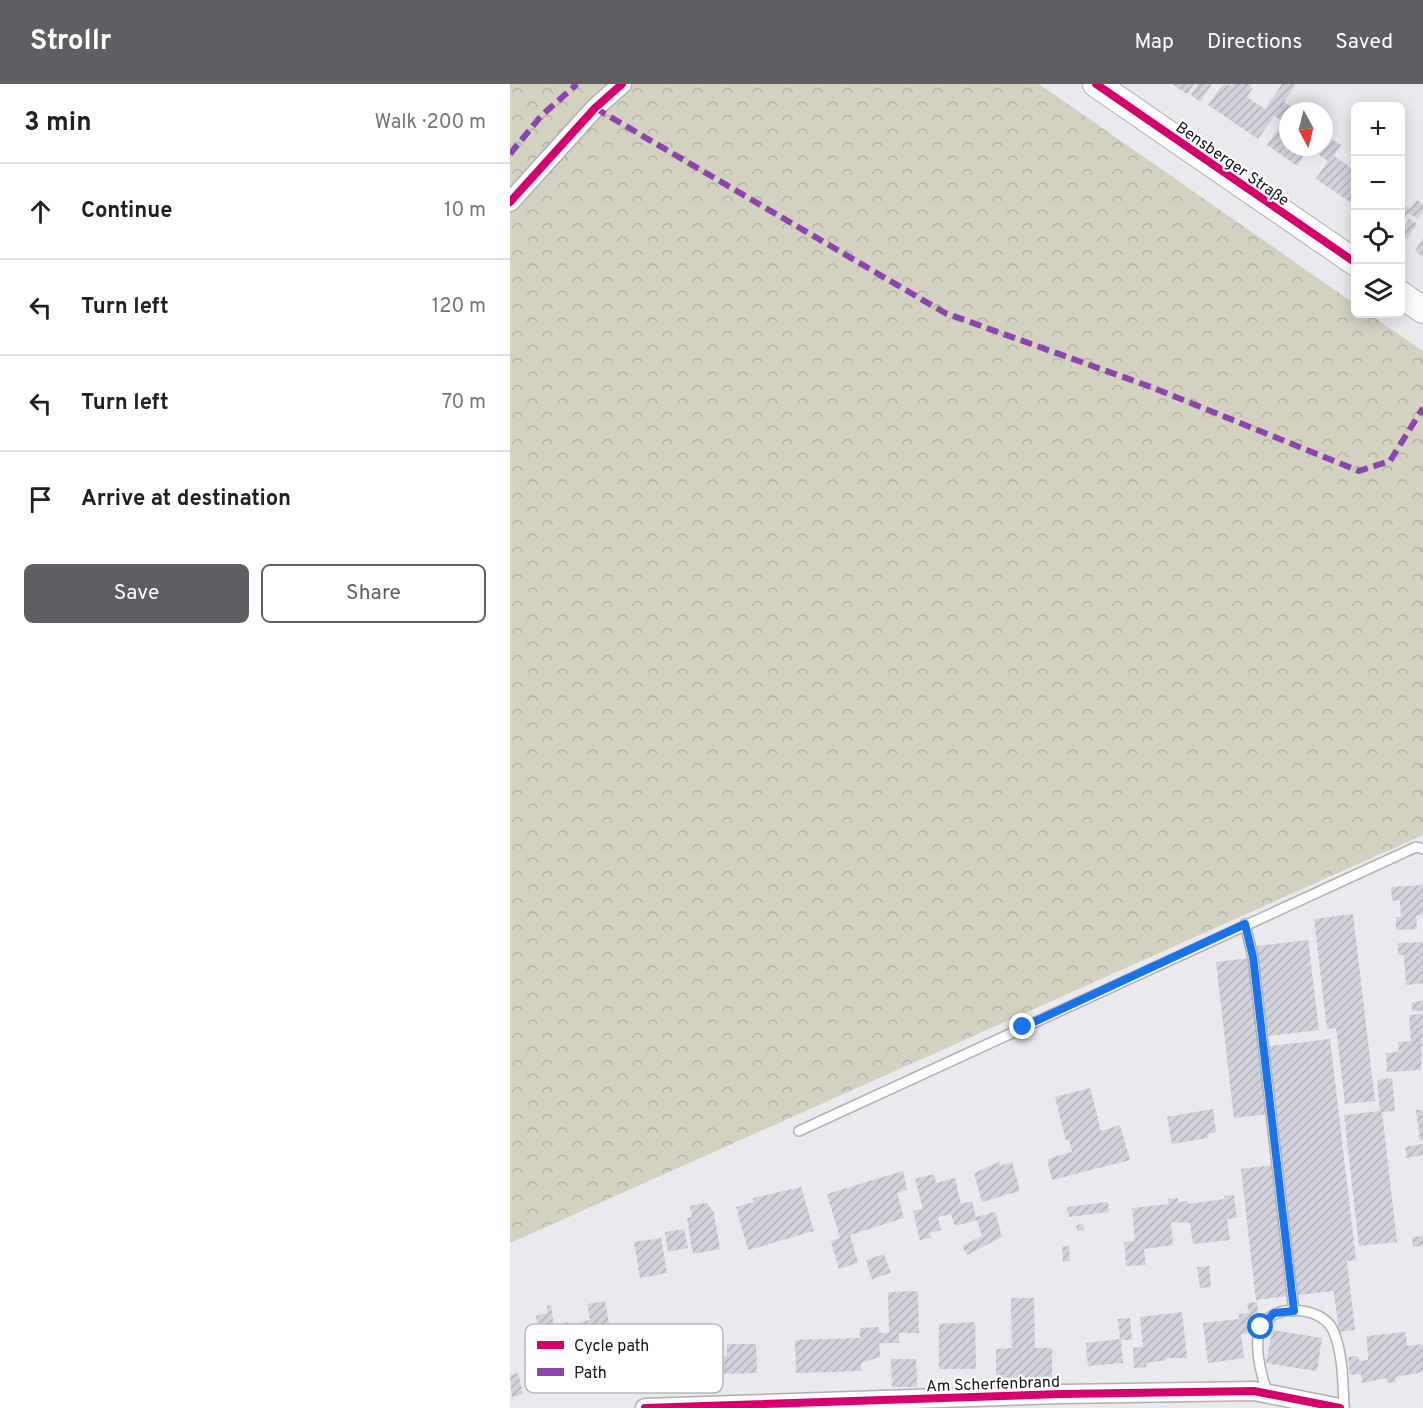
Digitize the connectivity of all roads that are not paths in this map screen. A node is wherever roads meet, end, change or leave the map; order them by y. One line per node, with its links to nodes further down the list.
1 (622, 84): 3 (street)
2 (1096, 84): 4 (main road, Bensberger Straße)
3 (510, 202)
4 (1351, 260)
5 (1405, 297): 6 (main road)
6 (1423, 310)
7 (1423, 849): 8 (lane)
8 (1245, 924): 9 (lane); 10 (lane)
9 (799, 1131)
10 (1294, 1311): 11 (lane); 15 (lane)
11 (1267, 1392): 12 (street, Am Scherfenbrand); 15 (street, Am Scherfenbrand)
12 (1166, 1400): 13 (street, Am Scherfenbrand)
13 (844, 1406): 14 (street, Am Scherfenbrand)
14 (645, 1408)
15 (1342, 1408)

